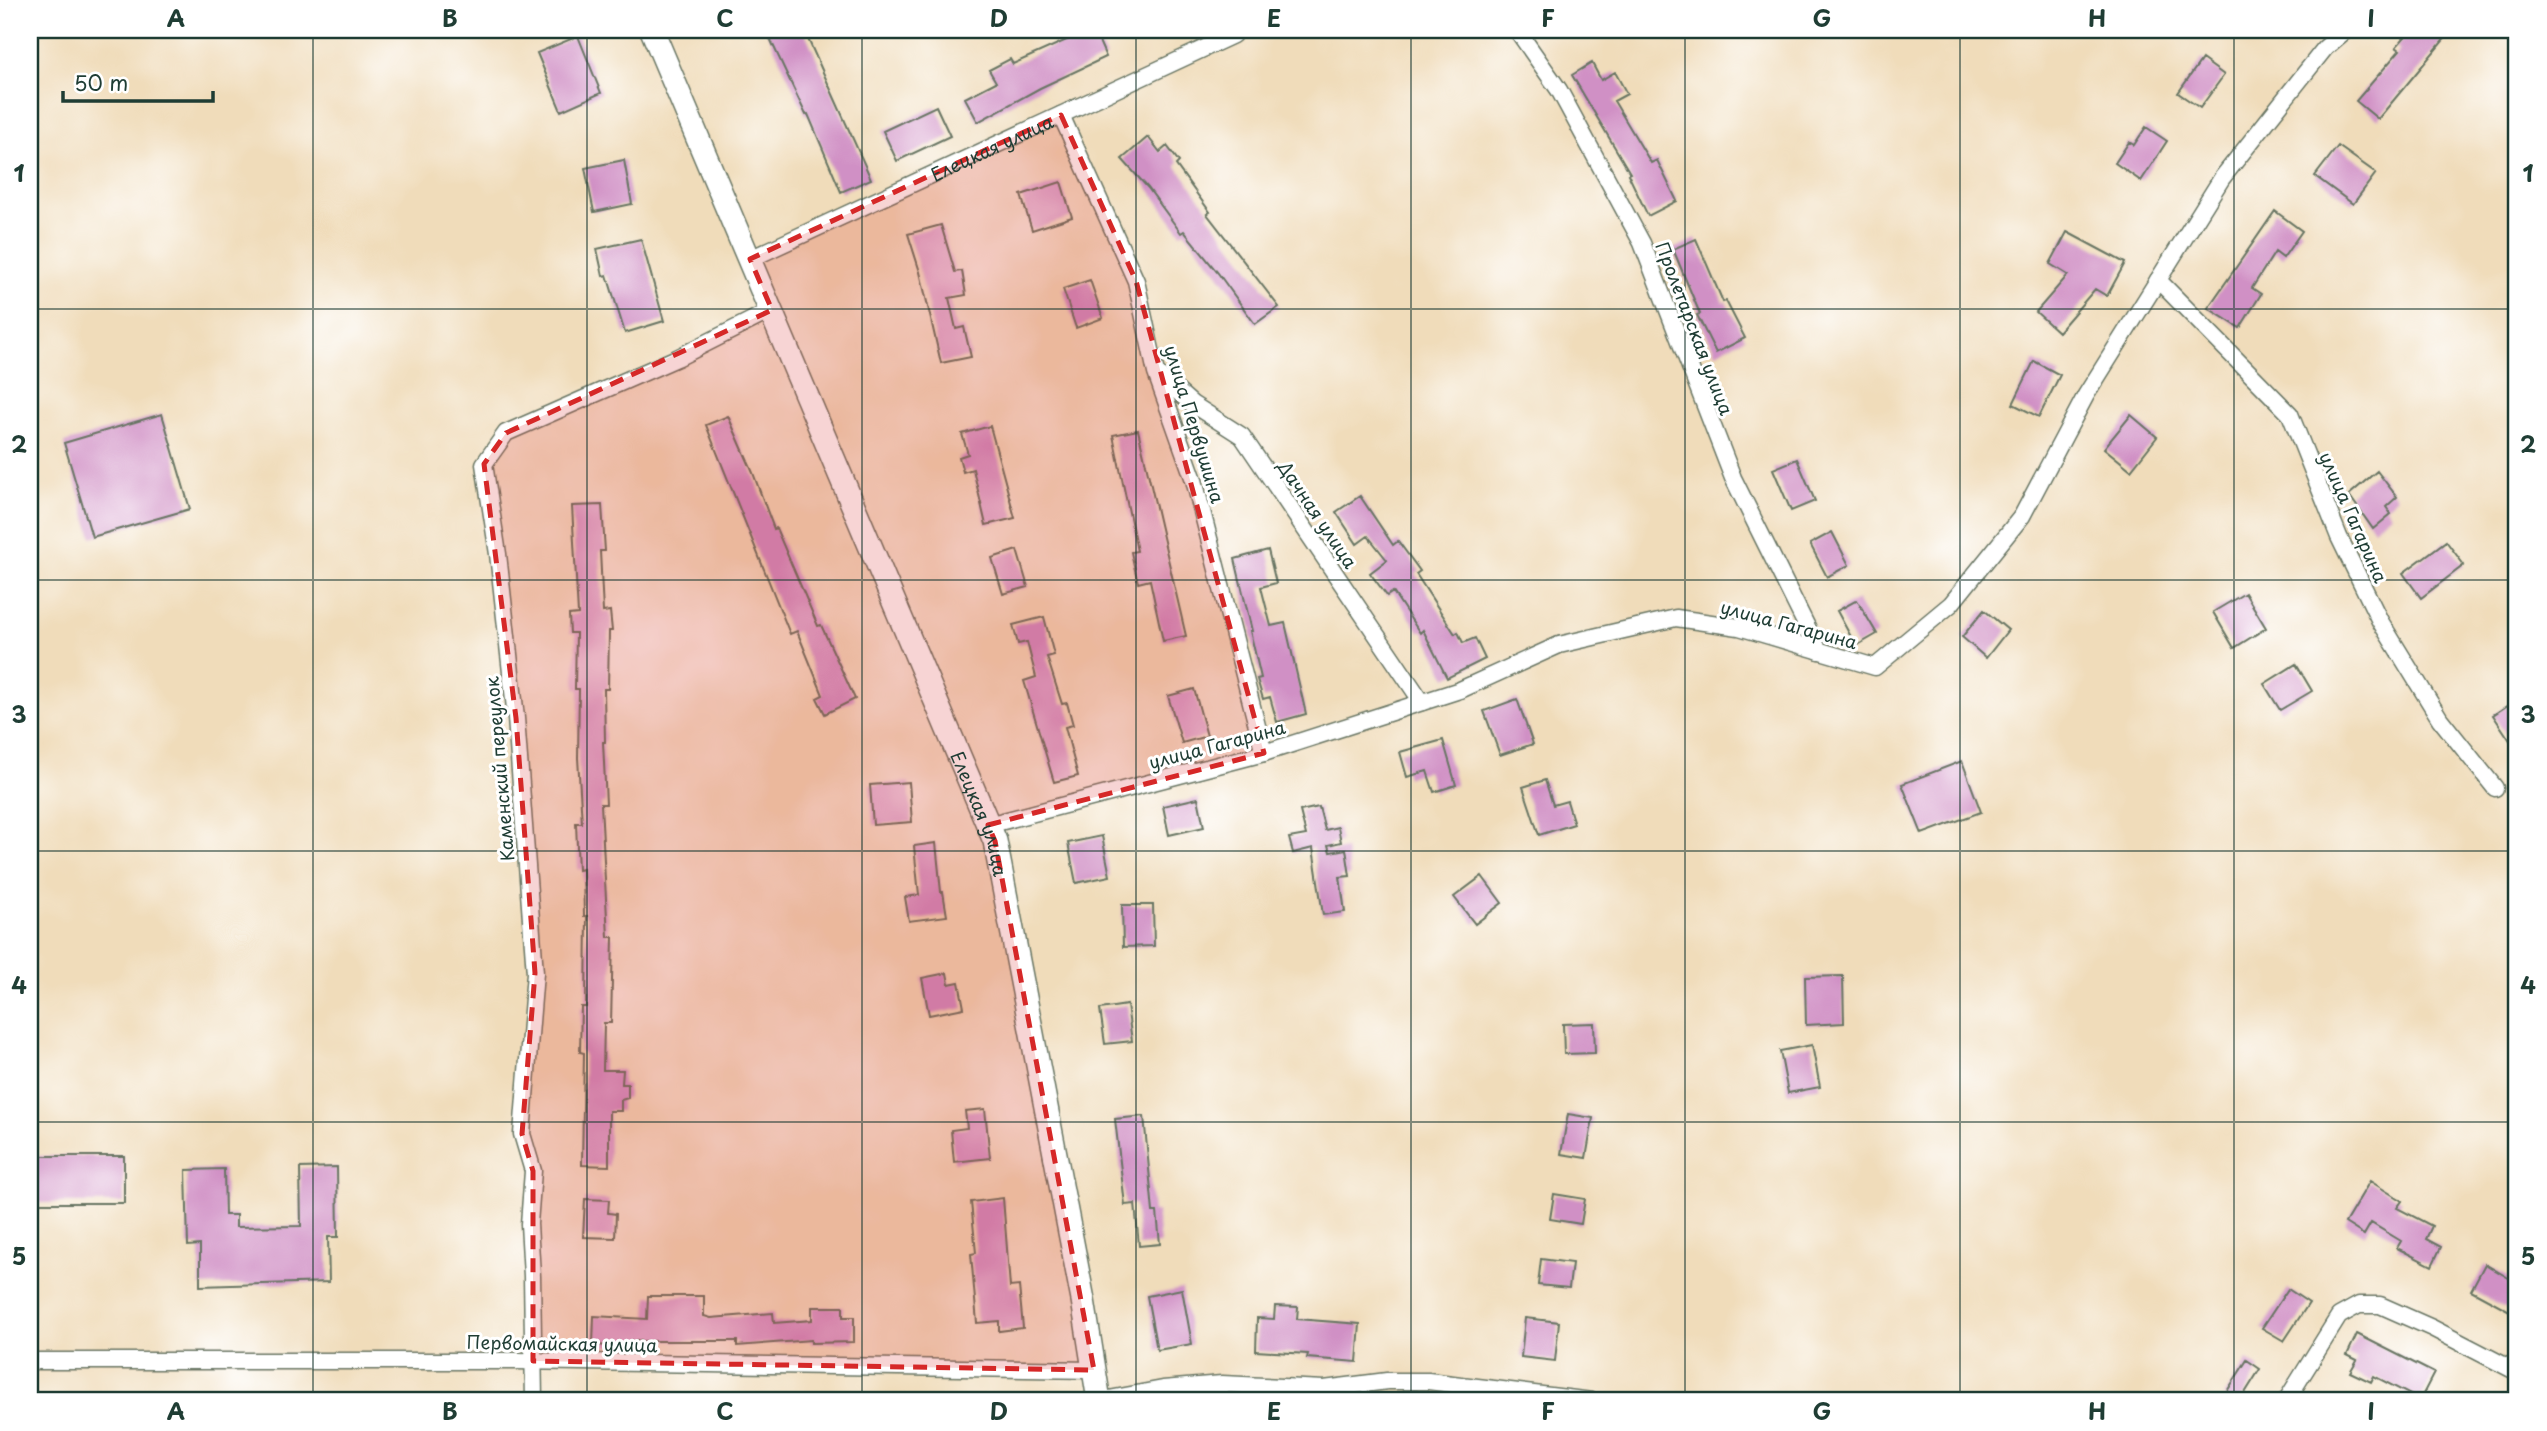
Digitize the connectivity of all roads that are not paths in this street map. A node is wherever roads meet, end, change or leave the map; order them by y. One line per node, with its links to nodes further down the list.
1 (652, 30): 6 (main road, Елецкая улица)
2 (1517, 30): 10 (street, Пролетарская улица)
3 (2346, 30): 7 (street, улица Гагарина)
4 (1233, 35): 5 (street, Елецкая улица)
5 (1061, 115): 6 (street, Елецкая улица); 9 (street, улица Первушина)
6 (750, 259): 8 (main road, Елецкая улица)
7 (2158, 280): 10 (street, улица Гагарина); 13 (street, улица Гагарина)
8 (772, 310): 14 (main road, Елецкая улица); 16 (street, Каменский переулок)
9 (1156, 373): 11 (street, Дачная улица); 12 (street, улица Первушина)
10 (1819, 651): 11 (street, улица Гагарина)
11 (1422, 702): 12 (street, улица Гагарина)
12 (1264, 753): 14 (street, улица Гагарина)
13 (2495, 788)
14 (988, 825): 17 (main road, Елецкая улица)
15 (30, 1361): 16 (street, Первомайская улица)
16 (533, 1362): 17 (street, Первомайская улица); 19 (street, Каменский переулок)
17 (1094, 1370): 20 (main road, Елецкая улица)
18 (2517, 1372): 22 (street)
19 (534, 1401)
20 (1098, 1401): 21 (street)
21 (1592, 1401)
22 (2286, 1401)

